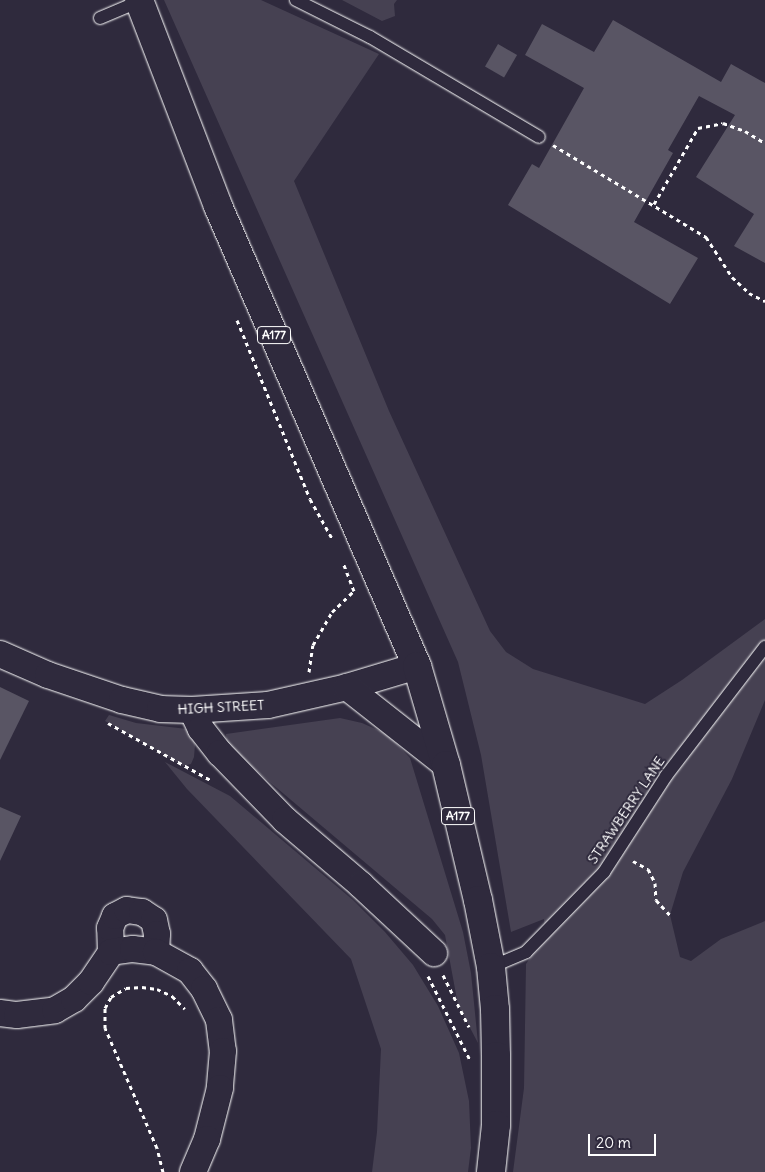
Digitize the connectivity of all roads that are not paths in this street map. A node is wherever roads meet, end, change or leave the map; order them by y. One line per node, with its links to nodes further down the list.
1 (140, 0): 3 (lane); 7 (main road, A177)
2 (296, 0): 4 (lane)
3 (100, 18)
4 (539, 137)
5 (765, 647): 14 (lane, STRAWBERRY LANE)
6 (0, 654): 9 (street, HIGH STREET)
7 (417, 666): 8 (street, HIGH STREET); 10 (main road, A177)
8 (347, 687): 9 (street, HIGH STREET); 10 (street)
9 (192, 710): 13 (street)
10 (446, 766): 14 (main road, A177)
11 (111, 952): 12 (street); 12 (street); 15 (street)
12 (156, 952): 16 (street)
13 (430, 963)
14 (491, 967): 17 (main road, A177)
15 (0, 1013)
16 (193, 1172)
17 (491, 1172)

